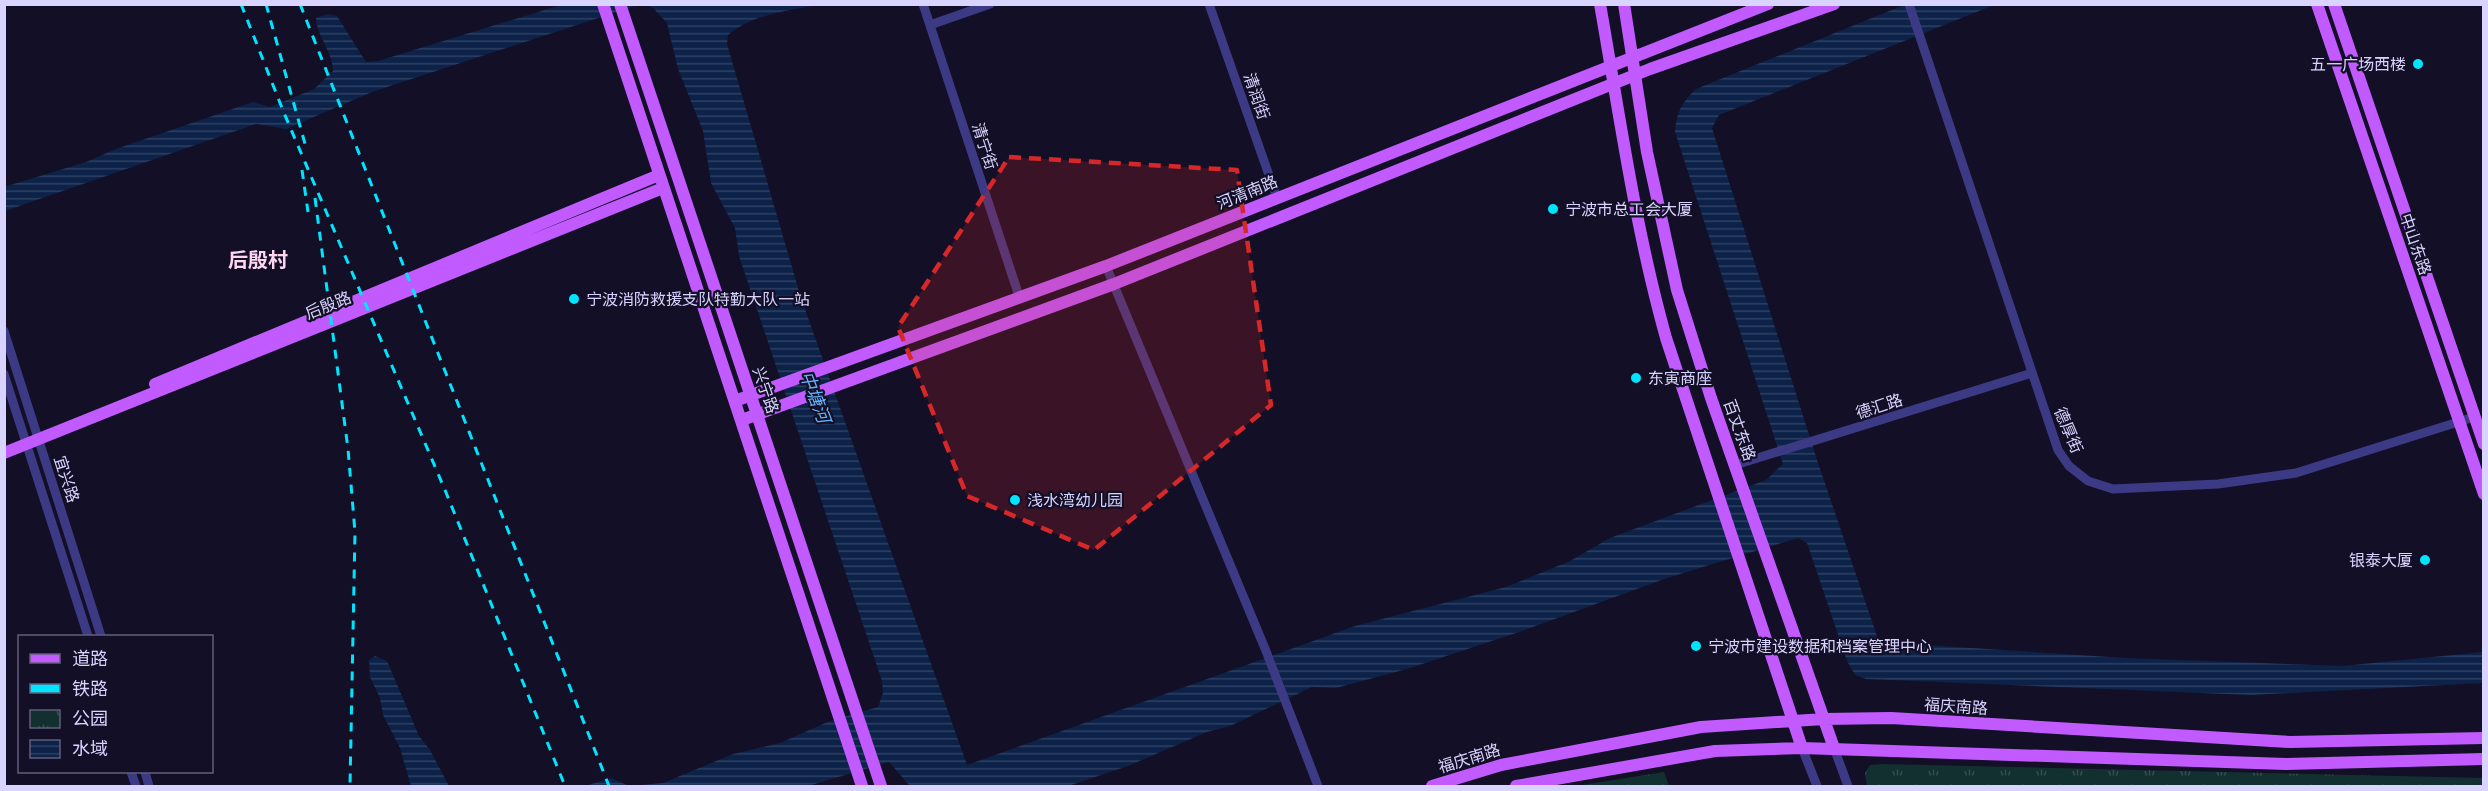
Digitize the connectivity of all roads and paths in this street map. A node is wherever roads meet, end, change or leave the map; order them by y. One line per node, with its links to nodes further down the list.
1 (603, 4): 18 (main road)
2 (620, 4): 27 (main road, 兴宁路)
3 (923, 4): 13 (street, 清宁街)
4 (990, 4): 13 (street)
5 (1209, 4): 20 (street, 清润街)
6 (1600, 4): 15 (main road)
7 (1624, 4): 14 (main road, 百丈东路)
8 (1768, 4): 14 (main road, 河清南路)
9 (1834, 4): 16 (main road)
10 (1909, 4): 25 (street, 德厚街)
11 (2317, 4): 32 (main road, 中山东路)
12 (2334, 4): 30 (main road, 中山东路)
13 (930, 25): 23 (street, 清宁街)
14 (1632, 56): 15 (main road, 河清南路); 16 (main road, 百丈东路)
15 (1609, 65): 17 (main road); 20 (main road, 河清南路)
16 (1635, 76): 17 (main road); 35 (main road, 百丈东路)
17 (1613, 85): 22 (main road); 40 (main road)
18 (659, 175): 19 (main road); 33 (main road, 后殷路)
19 (663, 188): 28 (main road); 33 (main road, 后殷路)
20 (1276, 198): 21 (main road, 河清南路)
21 (1107, 266): 22 (street); 23 (main road, 河清南路)
22 (1114, 284): 29 (main road); 47 (street)
23 (1019, 296): 27 (main road, 河清南路)
24 (4, 331): 33 (street, 宜兴路)
25 (2032, 373): 32 (street, 德厚街); 35 (street, 德汇路)
26 (4, 374): 33 (street, 宜兴路)
27 (750, 396): 28 (main road, 河清南路); 29 (main road, 兴宁路)
28 (735, 401): 31 (main road)
29 (757, 415): 31 (main road); 46 (main road, 兴宁路)
30 (2474, 417): 32 (street, 德厚街); 34 (main road, 中山东路)
31 (742, 420): 45 (main road)
32 (2459, 422): 36 (main road, 中山东路)
33 (20, 443): 37 (street, 宜兴路); 38 (street, 宜兴路)
34 (2484, 444)
35 (1735, 465): 39 (main road, 百丈东路)
36 (2484, 494)
37 (88, 635)
38 (101, 635)
39 (1824, 719): 40 (main road, 福庆南路); 41 (main road, 福庆南路); 43 (main road, 百丈东路)
40 (1793, 721): 42 (main road); 48 (main road, 福庆南路)
41 (2484, 738)
42 (1802, 748): 43 (main road); 49 (main road); 50 (street)
43 (1834, 748): 44 (main road); 51 (street, 百丈东路)
44 (2484, 759)
45 (861, 782)
46 (881, 786)
47 (1318, 786)
48 (1432, 786)
49 (1516, 786)
50 (1816, 786)
51 (1848, 786)

